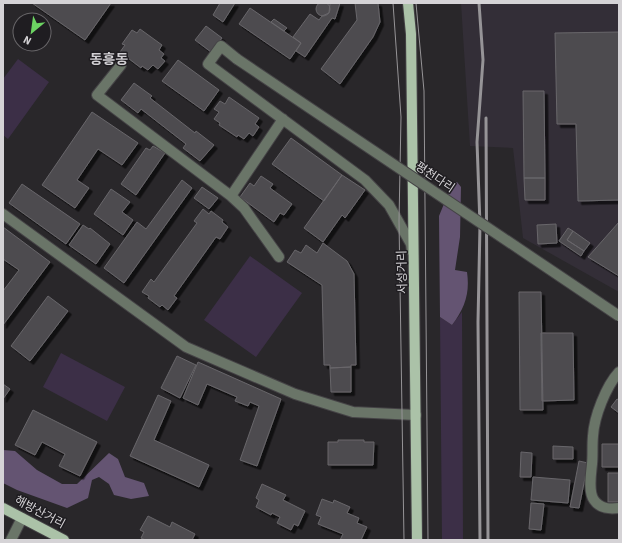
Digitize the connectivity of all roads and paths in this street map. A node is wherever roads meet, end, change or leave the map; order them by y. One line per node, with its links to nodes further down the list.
1 (408, 3): 7 (main road, 서성거리)
2 (121, 65): 4 (street)
3 (283, 119): 4 (street); 7 (street); 8 (street, 평천다리, bridge)
4 (231, 196): 6 (street)
5 (3, 214): 10 (street)
6 (279, 257)
7 (415, 269): 10 (main road, 서성거리)
8 (619, 316)
9 (619, 372): 12 (street)
10 (416, 415): 16 (main road, 서성거리)
11 (3, 508): 13 (main road, 해방산거리)
12 (619, 508)
13 (22, 518): 14 (street); 15 (main road, 해방산거리)
14 (12, 540)
15 (64, 540)
16 (417, 540)

